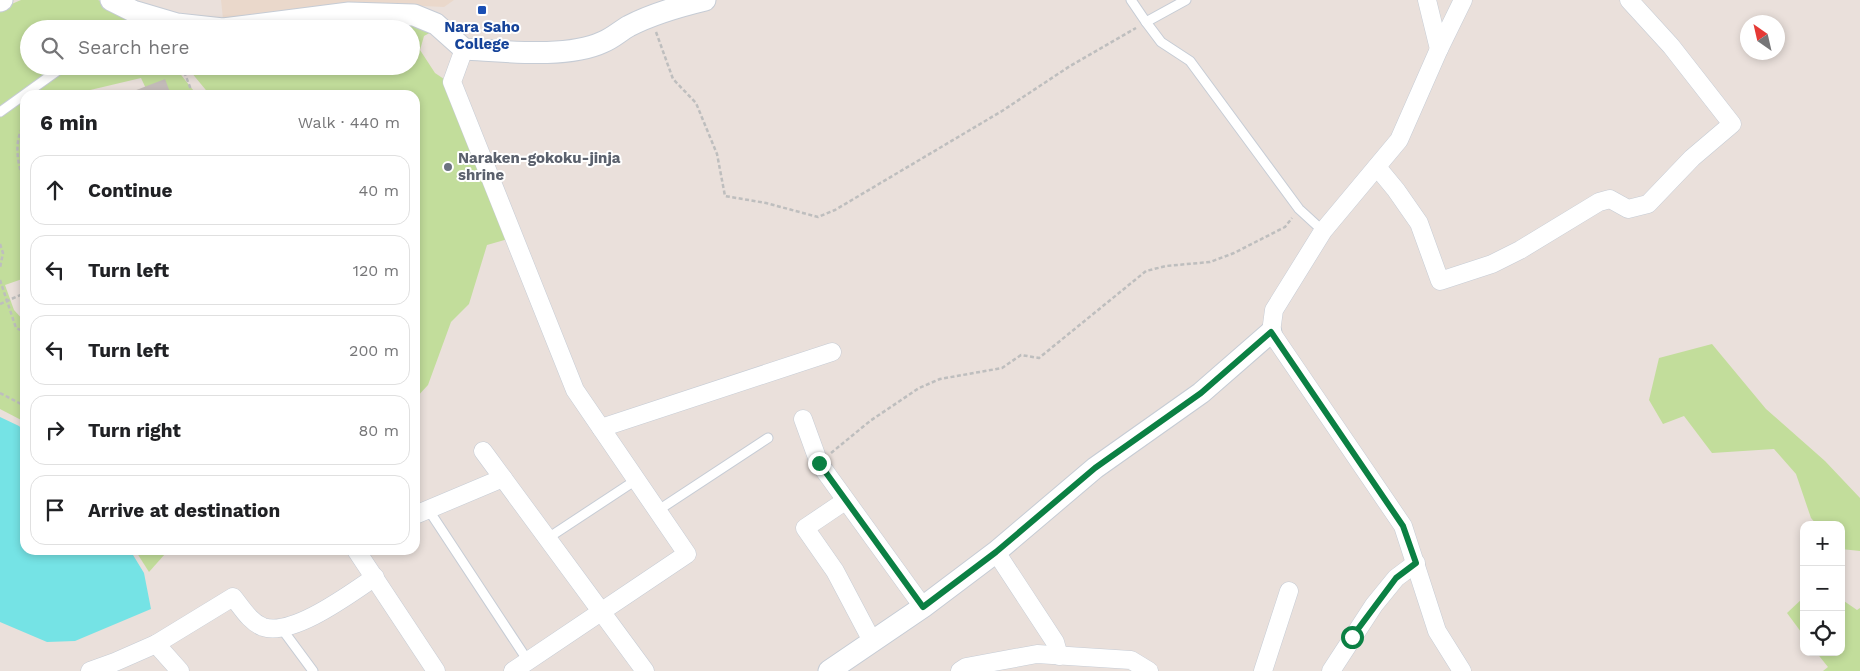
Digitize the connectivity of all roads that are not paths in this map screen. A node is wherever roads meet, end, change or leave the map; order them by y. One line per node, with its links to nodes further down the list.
1 (111, 0): 9 (street)
2 (705, 0): 8 (street)
3 (1131, 0): 11 (lane)
4 (1186, 0): 11 (lane)
5 (1427, 0): 13 (street)
6 (1463, 0): 13 (street)
7 (1629, 0): 18 (street)
8 (657, 10): 12 (street)
9 (159, 20)
10 (282, 20): 12 (street)
11 (1146, 22): 19 (lane)
12 (464, 49): 23 (street)
13 (1439, 49): 18 (street)
14 (51, 75): 15 (lane)
15 (31, 90)
16 (20, 98): 17 (lane)
17 (0, 112)
18 (1377, 167): 19 (street)
19 (1323, 231): 20 (street)
20 (1271, 332): 32 (street); 34 (street)
21 (832, 352): 23 (street)
22 (803, 419): 28 (street)
23 (601, 428): 27 (street)
24 (768, 438): 29 (lane)
25 (483, 451): 26 (street)
26 (503, 478): 30 (street); 31 (street)
27 (636, 480): 29 (street); 31 (lane)
28 (845, 501): 37 (street); 40 (street)
29 (657, 511): 38 (street)
30 (421, 512): 43 (lane)
31 (548, 538): 38 (street)
32 (996, 552): 37 (street); 42 (street)
33 (360, 555): 35 (street)
34 (1416, 563): 53 (street); 54 (street)
35 (375, 577): 39 (street); 47 (street)
36 (1290, 591): 52 (street)
37 (923, 607): 40 (street)
38 (601, 611): 43 (street); 48 (street)
39 (282, 629): 41 (street); 46 (lane)
40 (872, 642): 49 (street)
41 (156, 644): 44 (street); 45 (street)
42 (1060, 656): 50 (street); 51 (street)
43 (520, 666)
44 (90, 671)
45 (180, 671)
46 (313, 671)
47 (436, 671)
48 (645, 671)
49 (829, 671)
50 (960, 671)
51 (1149, 671)
52 (1262, 671)
53 (1331, 671)
54 (1462, 671)

